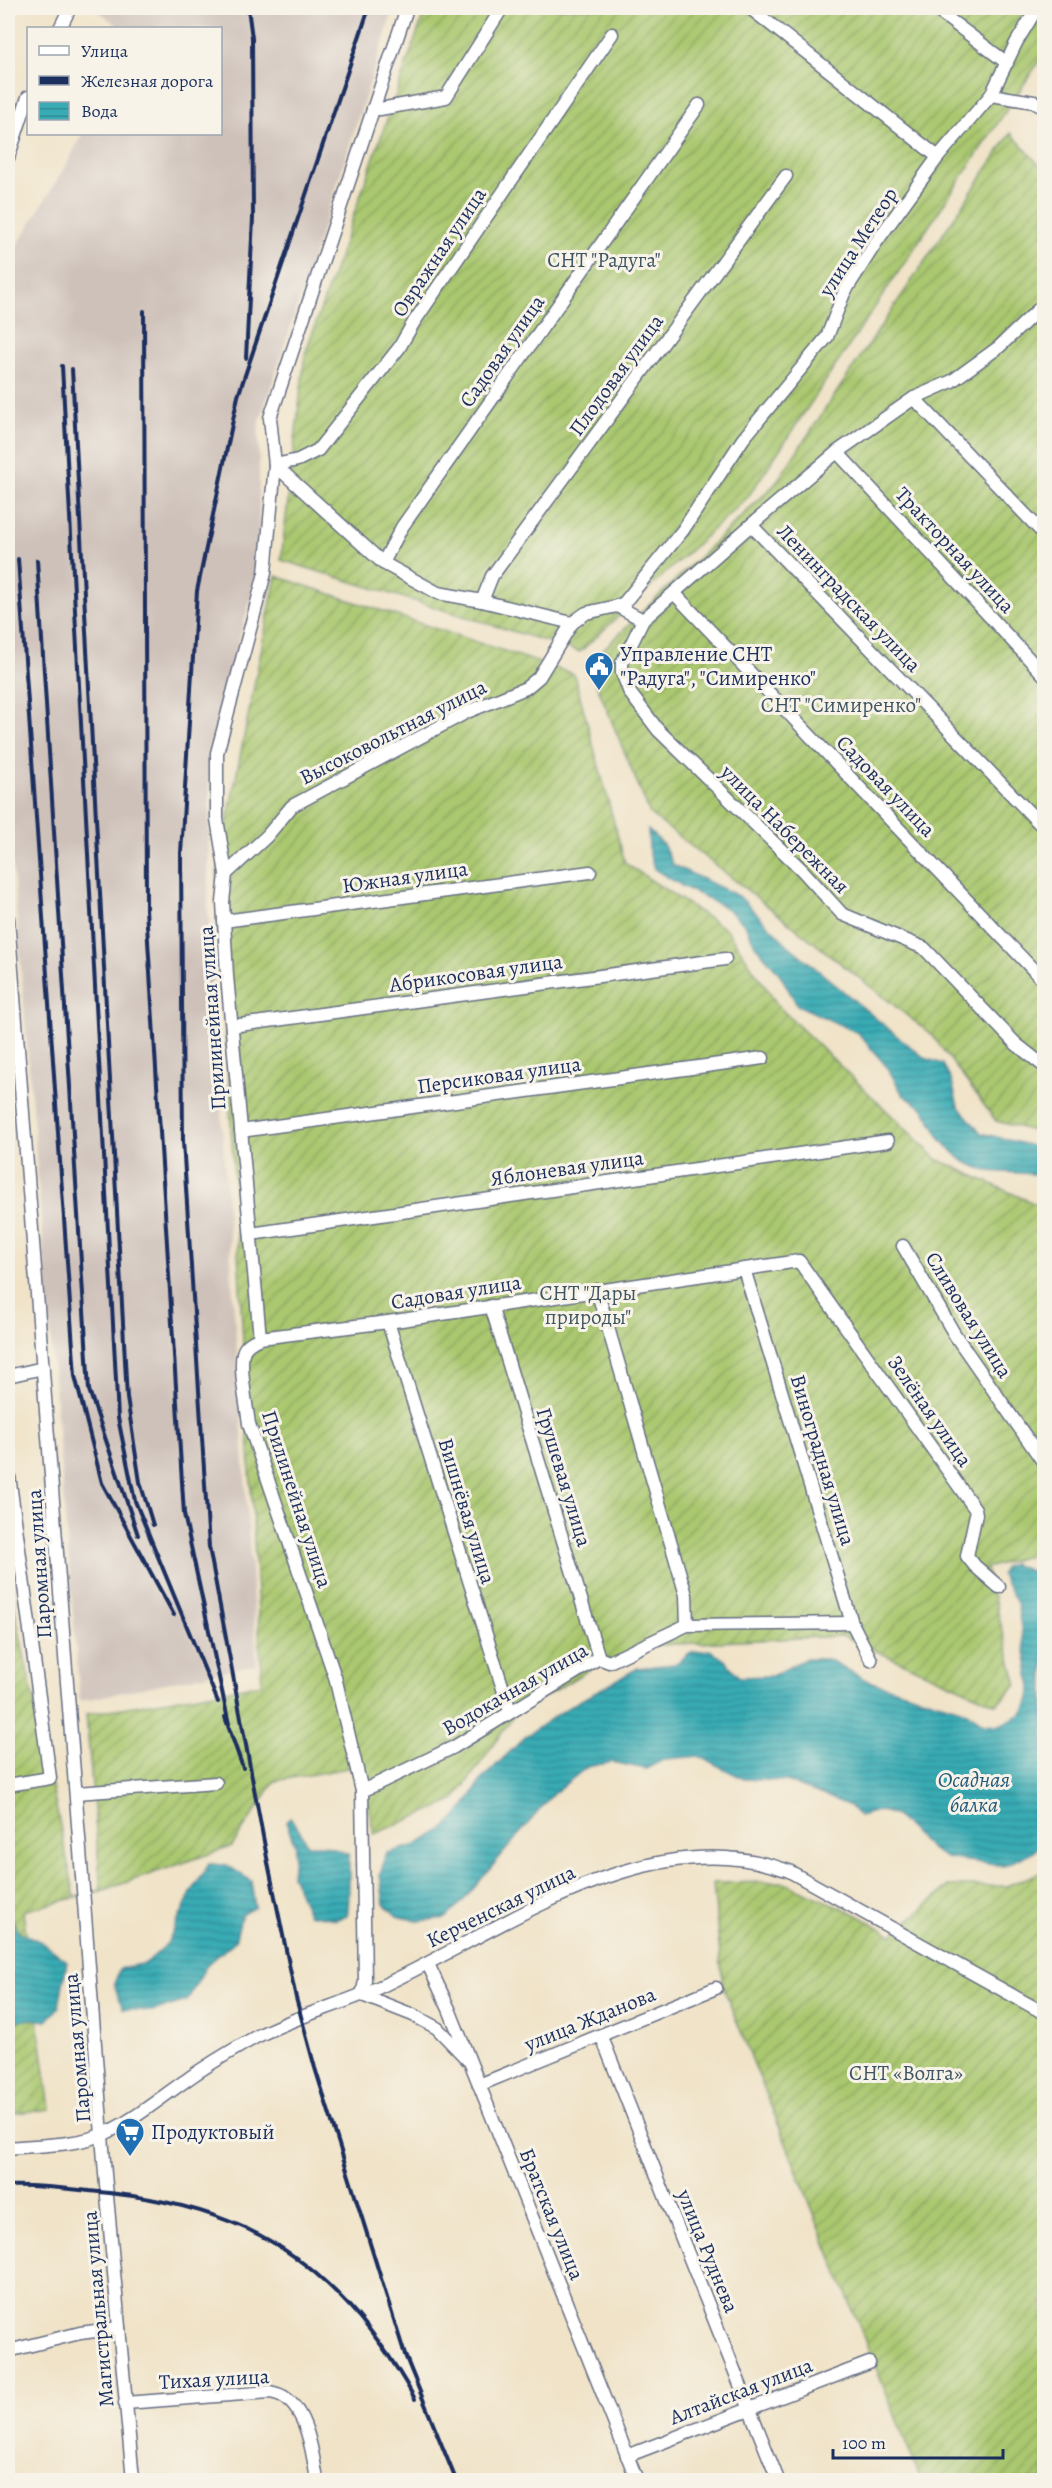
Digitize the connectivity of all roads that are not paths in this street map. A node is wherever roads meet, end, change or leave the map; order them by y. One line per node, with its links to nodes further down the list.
1 (70, 8): 7 (street)
2 (407, 8): 13 (street, Прилинейная улица)
3 (502, 8): 13 (street)
4 (750, 8): 15 (street)
5 (934, 8): 9 (street)
6 (1037, 8): 9 (street, улица Метеор)
7 (60, 27)
8 (612, 34): 21 (street, Овражная улица)
9 (1006, 63): 10 (street, улица Метеор)
10 (991, 94): 14 (street); 15 (street, улица Метеор)
11 (27, 100): 16 (street)
12 (699, 105): 24 (street, Садовая улица)
13 (373, 108): 21 (street, Прилинейная улица)
14 (1044, 108)
15 (938, 157): 27 (street, улица Метеор)
16 (8, 158)
17 (786, 176): 26 (street, Плодовая улица)
18 (1044, 304): 19 (street)
19 (914, 398): 20 (street); 23 (street)
20 (837, 452): 22 (street); 30 (street, Тракторная улица)
21 (275, 465): 24 (street); 33 (street, Прилинейная улица)
22 (751, 525): 25 (street); 31 (street, Ленинградская улица)
23 (1044, 534)
24 (383, 562): 26 (street)
25 (674, 593): 28 (street); 37 (street, Садовая улица)
26 (482, 601): 29 (street)
27 (617, 606): 28 (street); 29 (street)
28 (643, 620): 40 (street, улица Набережная)
29 (572, 623): 33 (street, Высоковольтная улица)
30 (1044, 675)
31 (1044, 828)
32 (590, 872): 35 (street, Южная улица)
33 (226, 873): 35 (street, Прилинейная улица)
34 (8, 919): 51 (street, Паромная улица)
35 (224, 921): 38 (street, Прилинейная улица)
36 (725, 959): 38 (street, Абрикосовая улица)
37 (1044, 981)
38 (232, 1026): 41 (street, Прилинейная улица)
39 (763, 1058): 41 (street, Персиковая улица)
40 (1044, 1066)
41 (241, 1131): 43 (street, Прилинейная улица)
42 (888, 1141): 43 (street, Яблоневая улица)
43 (251, 1234): 50 (street, Прилинейная улица)
44 (903, 1246): 53 (street, Сливовая улица)
45 (799, 1261): 46 (street, Садовая улица); 55 (street, Зелёная улица)
46 (744, 1269): 47 (street, Садовая улица); 56 (street, Виноградная улица)
47 (597, 1290): 48 (street, Садовая улица); 57 (street)
48 (491, 1306): 49 (street, Садовая улица); 58 (street, Грушевая улица)
49 (388, 1322): 50 (street, Садовая улица); 60 (street, Вишнёвая улица)
50 (260, 1338): 63 (street, Прилинейная улица)
51 (44, 1368): 52 (street); 64 (street, Паромная улица)
52 (8, 1376)
53 (1044, 1463)
54 (8, 1468): 62 (street)
55 (999, 1587)
56 (852, 1623): 57 (street, Водокачная улица); 59 (street, Виноградная улица)
57 (687, 1625): 58 (street, Водокачная улица)
58 (599, 1658): 60 (street, Водокачная улица)
59 (871, 1660)
60 (510, 1711): 63 (street, Водокачная улица)
61 (216, 1783): 64 (street)
62 (8, 1785)
63 (362, 1791): 67 (street, Прилинейная улица)
64 (76, 1793): 72 (street, Паромная улица)
65 (428, 1964): 67 (street, Керченская улица); 68 (street, Керченская улица); 70 (street, Братская улица)
66 (716, 1988): 69 (street, улица Жданова)
67 (362, 1995): 70 (street); 72 (street, Керченская улица)
68 (1044, 2013)
69 (601, 2035): 71 (street, улица Жданова); 78 (street, улица Руднева)
70 (468, 2060): 71 (street, Братская улица)
71 (479, 2085): 79 (street, Братская улица)
72 (104, 2134): 73 (street, Керченская улица); 74 (street, Магистральная улица)
73 (8, 2148)
74 (119, 2328): 75 (street); 77 (street, Магистральная улица)
75 (8, 2351)
76 (868, 2363): 78 (street, Алтайская улица)
77 (125, 2403): 80 (street, Магистральная улица); 81 (street, Тихая улица)
78 (750, 2409): 79 (street, Алтайская улица); 83 (street, улица Руднева)
79 (627, 2456): 82 (street, Братская улица)
80 (133, 2481)
81 (317, 2481)
82 (637, 2481)
83 (778, 2481)

